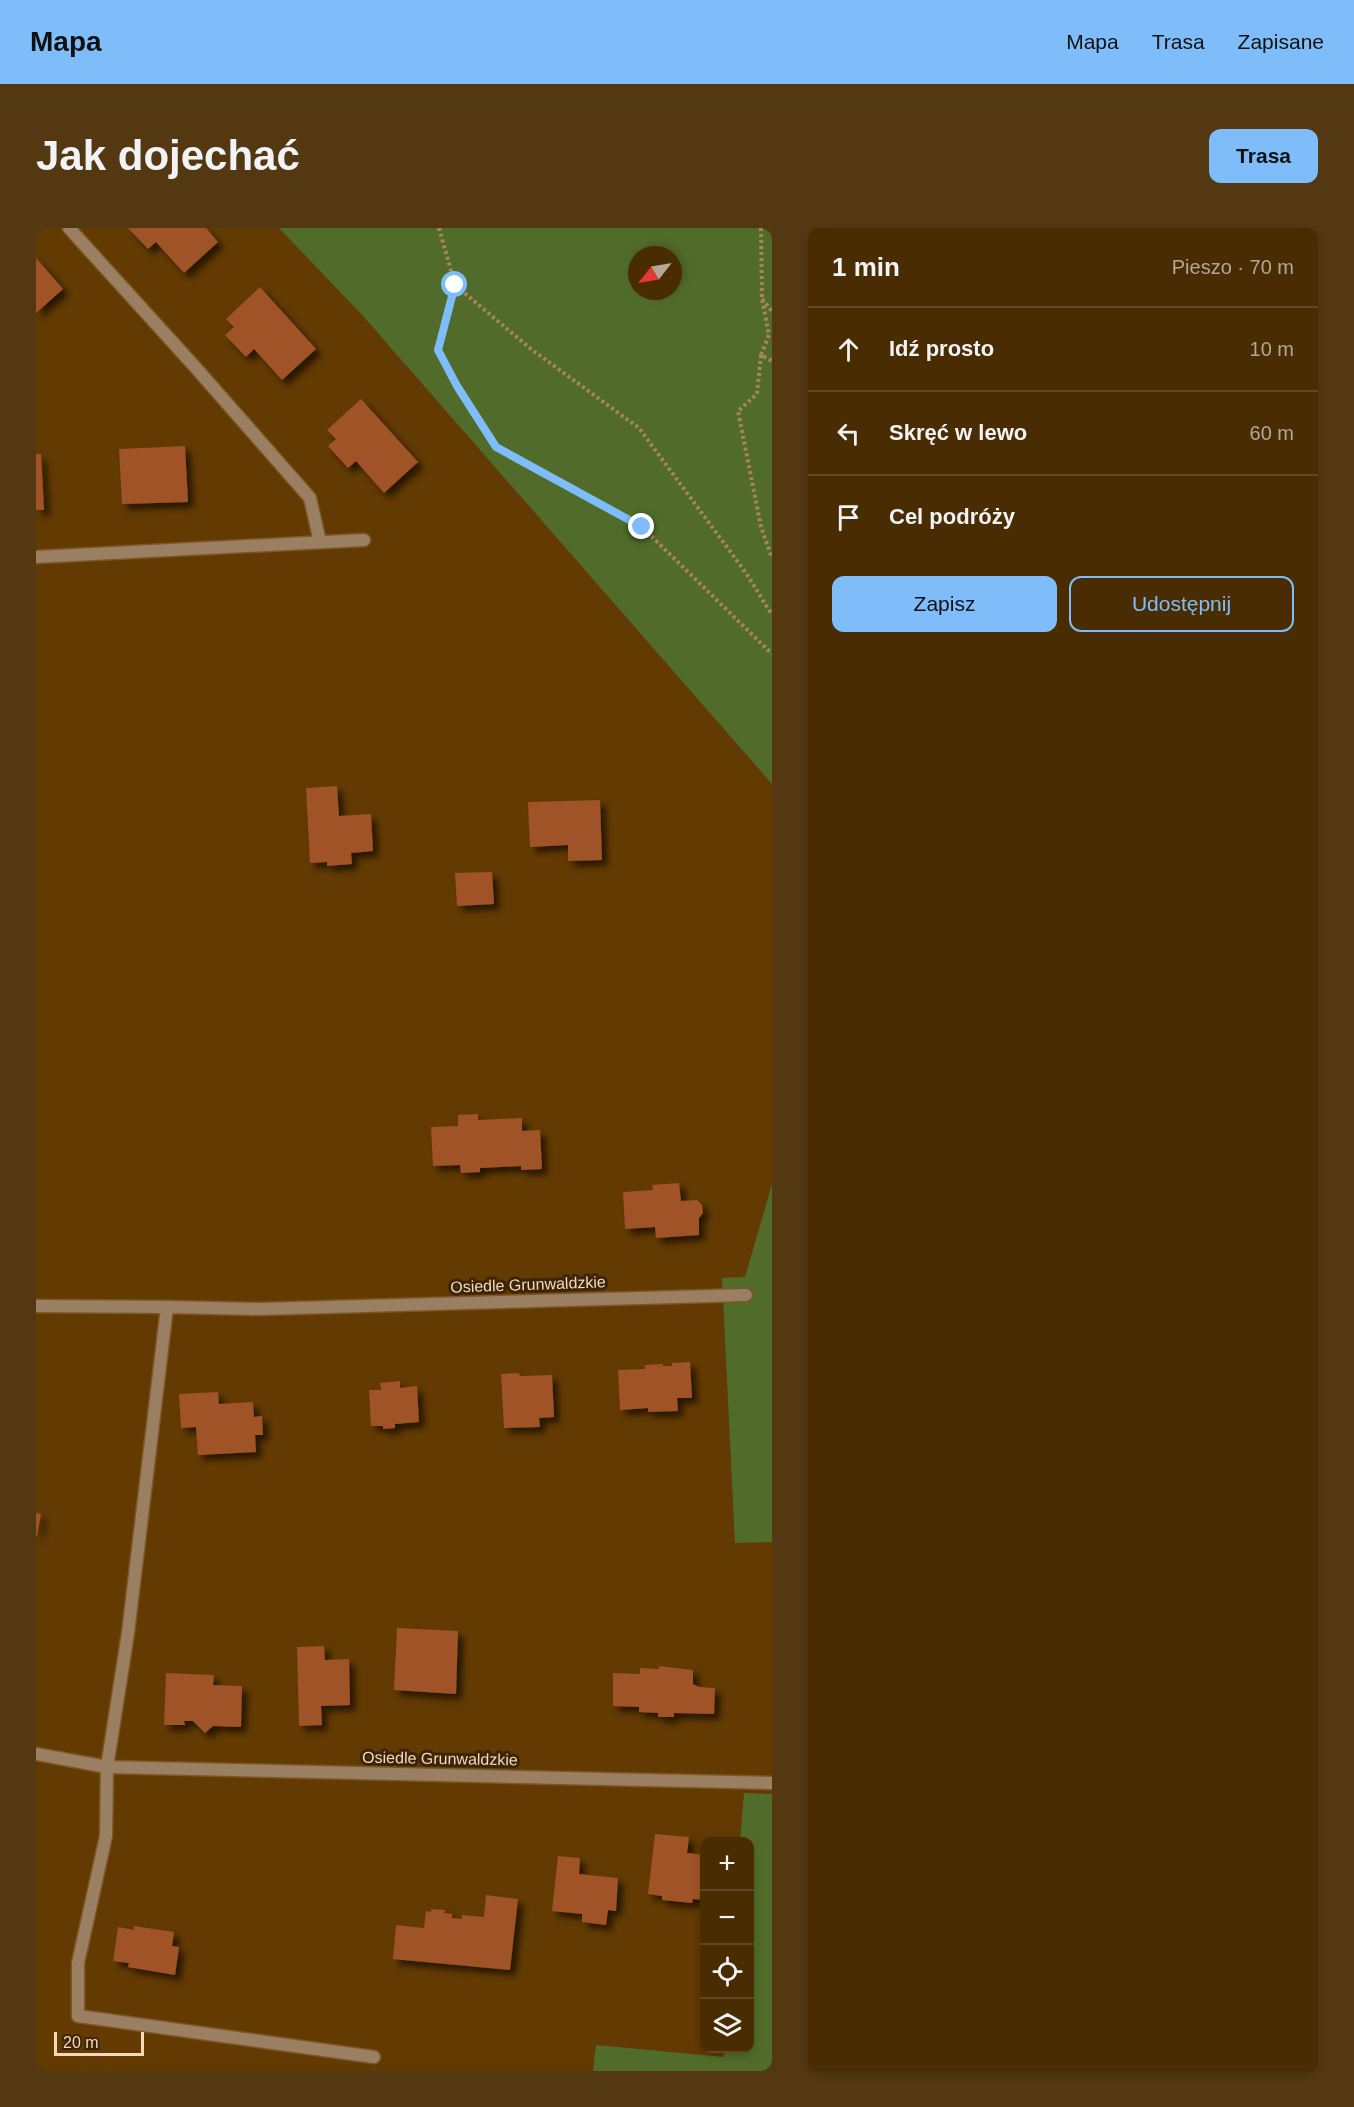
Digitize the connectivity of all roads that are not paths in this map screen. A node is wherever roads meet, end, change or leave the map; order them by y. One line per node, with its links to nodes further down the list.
1 (69, 228): 3 (street)
2 (364, 540): 3 (street)
3 (320, 542): 4 (street)
4 (36, 557)
5 (746, 1295): 7 (street, Osiedle Grunwaldzkie)
6 (36, 1306): 7 (street, Osiedle Grunwaldzkie)
7 (167, 1306): 9 (street)
8 (36, 1754): 9 (street, Osiedle Grunwaldzkie)
9 (107, 1767): 10 (street, Osiedle Grunwaldzkie); 11 (street)
10 (772, 1783)
11 (374, 2057)

